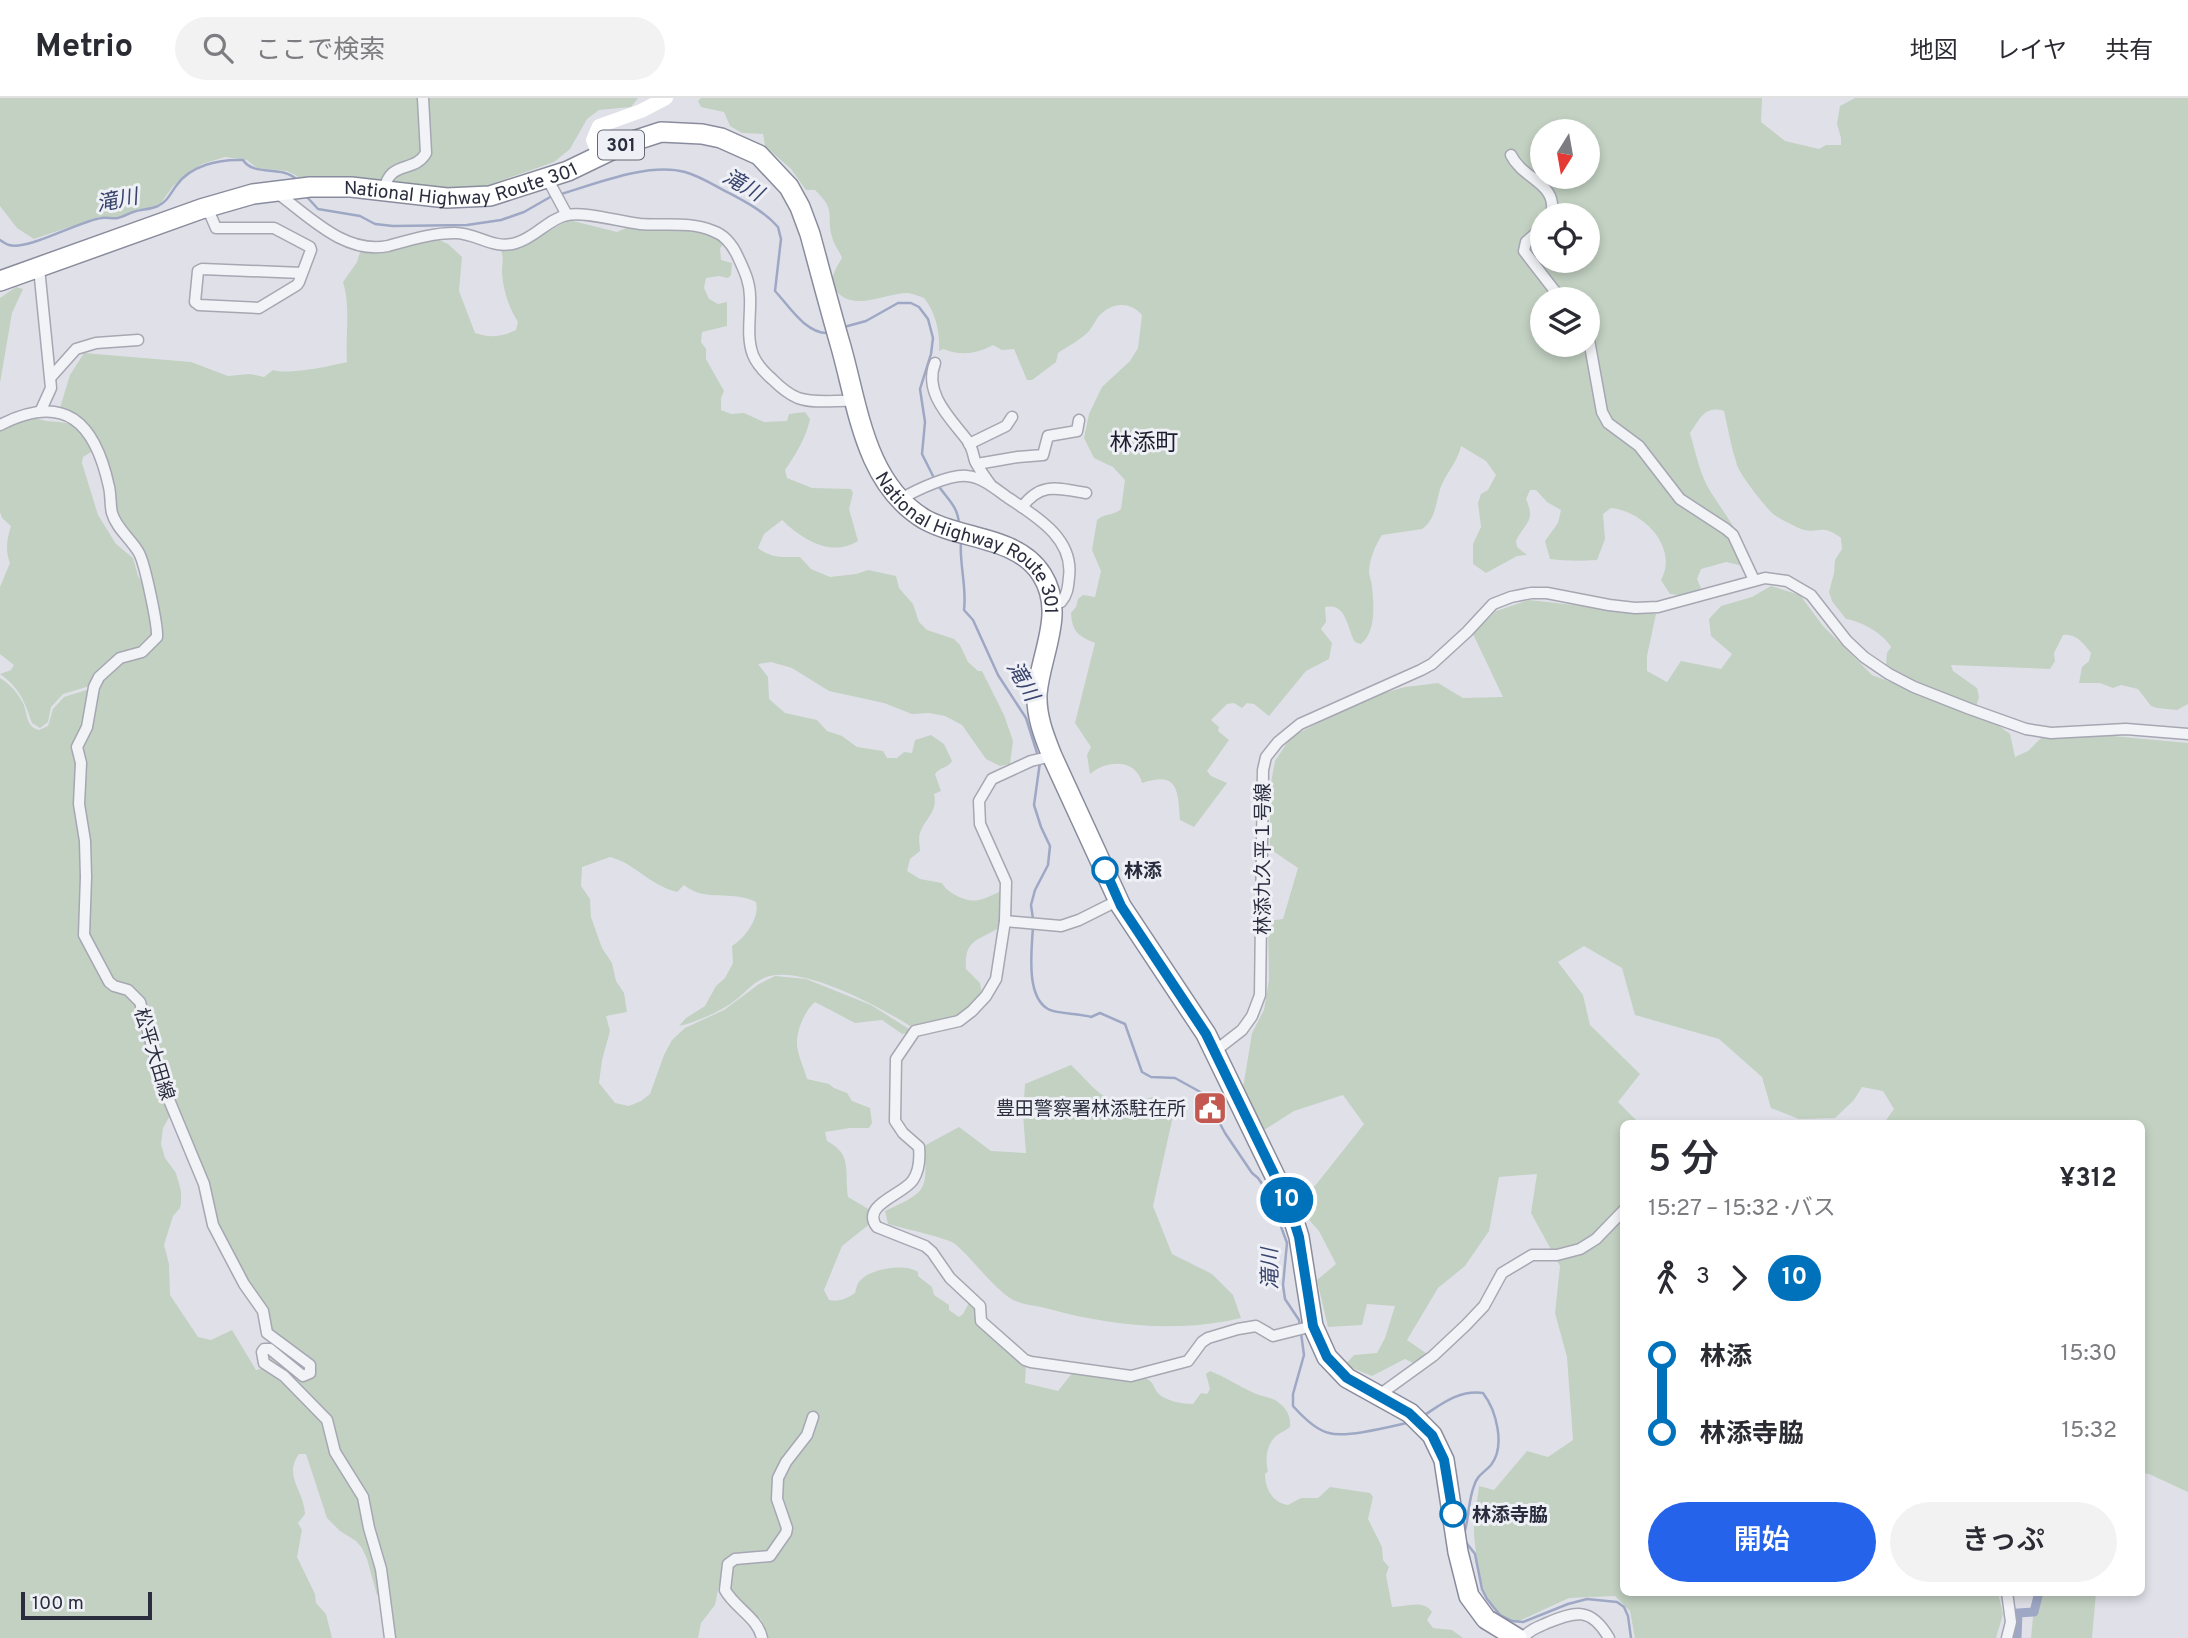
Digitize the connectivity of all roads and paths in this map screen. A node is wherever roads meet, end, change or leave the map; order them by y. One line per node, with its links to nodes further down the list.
1 (423, 98): 7 (street)
2 (666, 98): 3 (street)
3 (599, 155): 5 (highway, National Highway Route 301 / 301); 22 (highway, National Highway Route 301 / 301)
4 (1511, 155): 8 (street)
5 (551, 186): 7 (highway, National Highway Route 301 / 301); 10 (street)
6 (292, 188): 7 (highway, National Highway Route 301 / 301); 9 (highway, National Highway Route 301 / 301); 10 (street)
7 (384, 191)
8 (1552, 203)
9 (207, 207): 13 (highway, National Highway Route 301 / 301); 14 (street)
10 (565, 211): 22 (street)
11 (1530, 239): 12 (street)
12 (1530, 259)
13 (38, 268): 16 (highway, National Highway Route 301 / 301); 21 (street)
14 (302, 273): 14 (street)
15 (1541, 273): 17 (street)
16 (0, 281)
17 (1552, 287)
18 (138, 340): 21 (street)
19 (1592, 357): 33 (street)
20 (934, 363): 27 (street)
21 (51, 377): 23 (street)
22 (855, 401): 31 (highway, National Highway Route 301 / 301)
23 (41, 410): 26 (street); 45 (street, 松平大田線)
24 (1012, 416): 27 (street)
25 (1079, 420): 28 (street)
26 (0, 425)
27 (969, 444): 28 (street)
28 (977, 464): 29 (street)
29 (991, 486): 31 (street); 32 (street)
30 (1086, 493): 32 (street)
31 (901, 499): 34 (highway, National Highway Route 301 / 301)
32 (1022, 507): 34 (street)
33 (1755, 580): 35 (street, 林添九久平１号線); 39 (street, 林添九久平１号線)
34 (1052, 603): 36 (highway, National Highway Route 301 / 301)
35 (2188, 734)
36 (1041, 759): 37 (highway, National Highway Route 301 / 301); 38 (street)
37 (1119, 900): 38 (street); 39 (highway, National Highway Route 301 / 301)
38 (1005, 921): 41 (street)
39 (1215, 1051): 41 (highway, National Highway Route 301 / 301)
40 (1620, 1214): 42 (street)
41 (1313, 1326): 42 (highway, National Highway Route 301 / 301)
42 (1380, 1398): 47 (highway, National Highway Route 301 / 301)
43 (813, 1417): 46 (street)
44 (2008, 1596): 50 (street)
45 (390, 1638)
46 (762, 1638)
47 (1517, 1638)
48 (1524, 1638): 49 (street)
49 (1609, 1638)
50 (2007, 1638)

